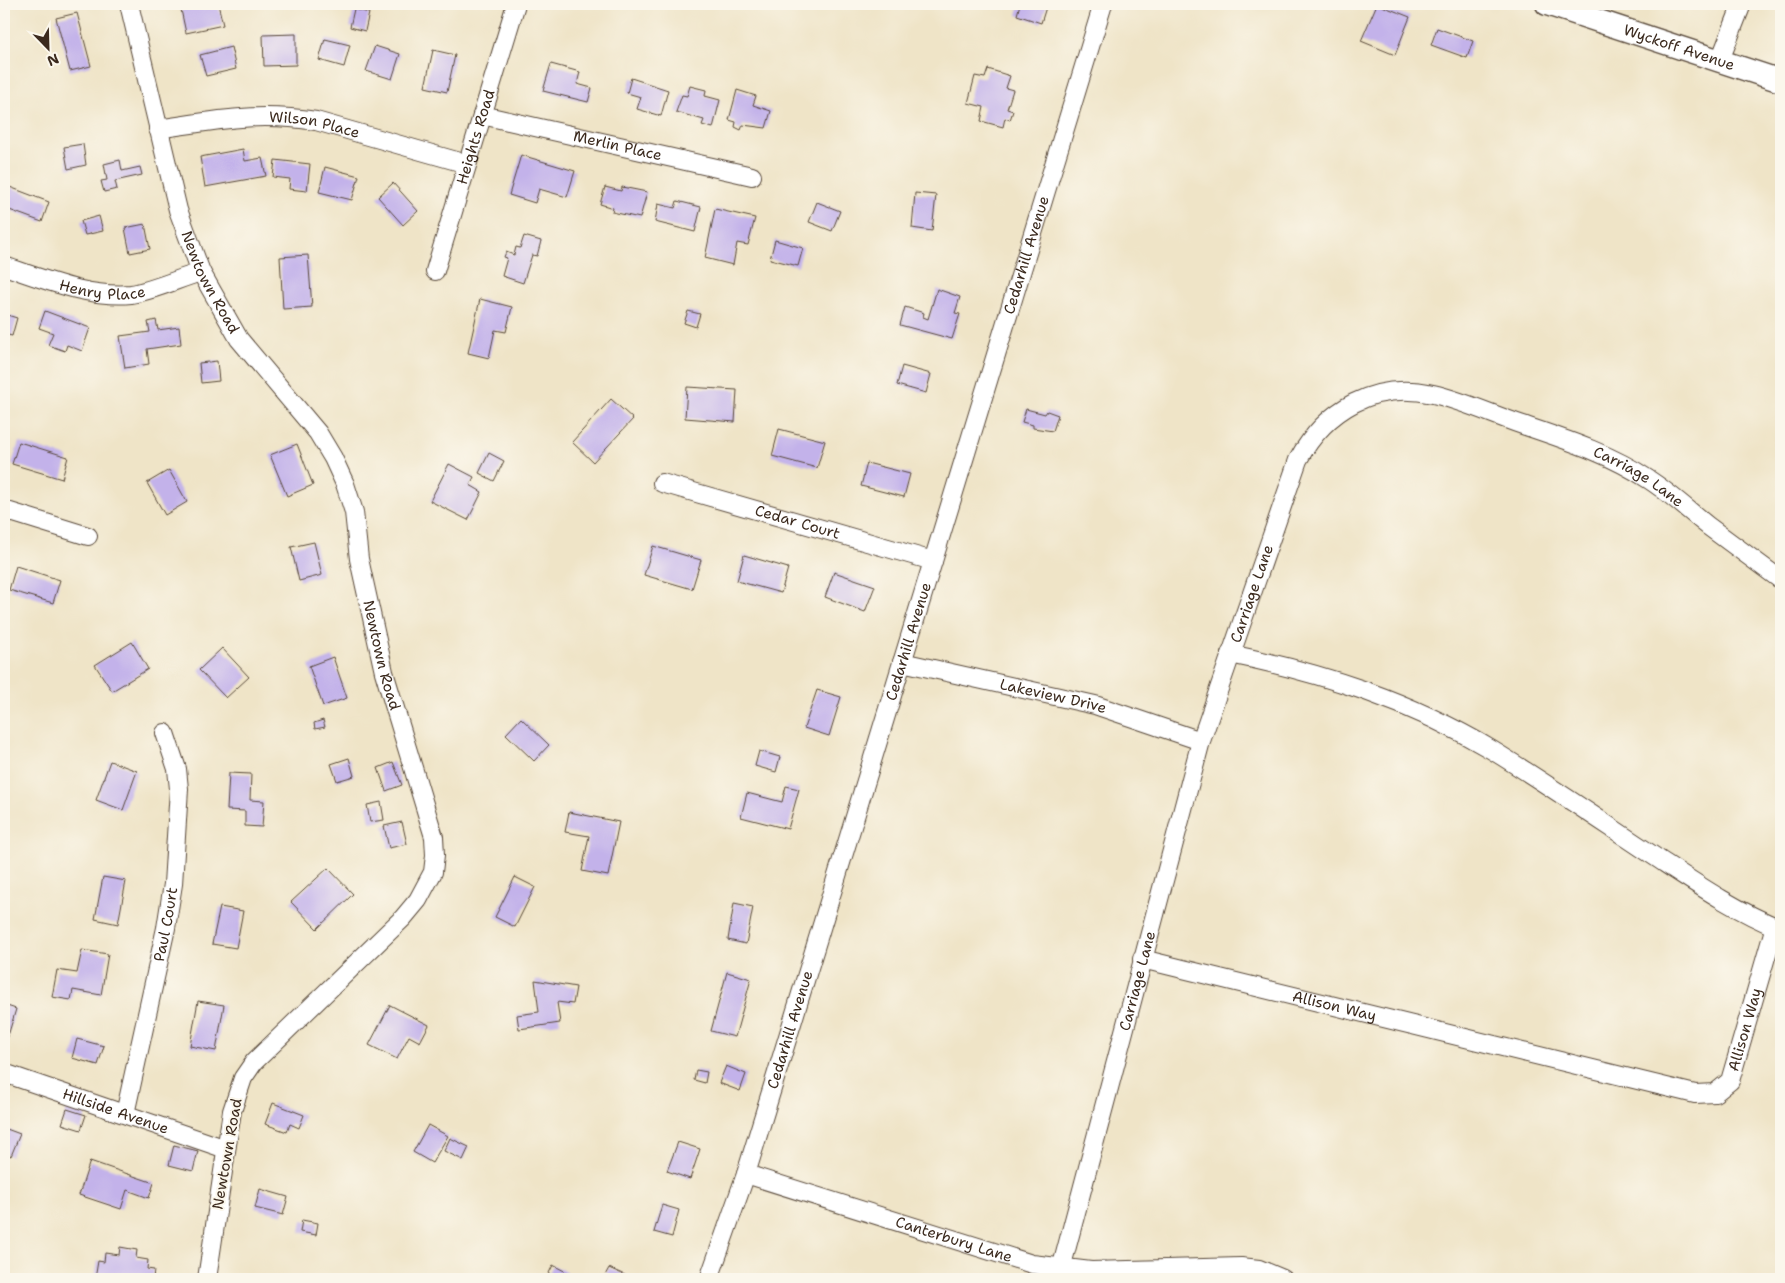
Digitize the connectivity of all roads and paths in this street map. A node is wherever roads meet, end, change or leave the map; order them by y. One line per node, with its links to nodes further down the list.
1 (129, 4): 9 (street, Newtown Road)
2 (516, 4): 8 (street, Heights Road)
3 (1103, 4): 18 (street, Cedarhill Avenue)
4 (1547, 4): 6 (main road, Wyckoff Avenue)
5 (1742, 4): 6 (street)
6 (1720, 60): 7 (main road, Wyckoff Avenue)
7 (1781, 81)
8 (482, 115): 10 (street, Heights Road); 11 (street, Merlin Place)
9 (158, 129): 10 (street, Wilson Place); 14 (street, Newtown Road)
10 (467, 164): 13 (street, Heights Road)
11 (752, 176)
12 (4, 266): 14 (street, Henry Place)
13 (435, 271)
14 (201, 272): 28 (street, Newtown Road)
15 (662, 484): 18 (street, Cedar Court)
16 (4, 510): 17 (street)
17 (88, 536)
18 (933, 561): 21 (street, Cedarhill Avenue)
19 (1781, 580): 20 (street, Carriage Lane)
20 (1230, 654): 23 (street, Carriage Lane); 24 (street, Allison Way)
21 (902, 662): 23 (street, Lakeview Drive); 29 (street, Cedarhill Avenue)
22 (165, 733): 27 (street, Paul Court)
23 (1201, 741): 25 (street, Carriage Lane)
24 (1778, 928): 25 (street, Allison Way)
25 (1142, 959): 30 (street, Carriage Lane)
26 (4, 1072): 27 (street, Hillside Avenue)
27 (125, 1114): 28 (street, Hillside Avenue)
28 (226, 1149): 31 (street, Newtown Road)
29 (746, 1174): 30 (street, Canterbury Lane); 32 (street, Cedarhill Avenue)
30 (1061, 1269): 33 (street, Canterbury Lane)
31 (207, 1279)
32 (709, 1279)
33 (1283, 1279)

